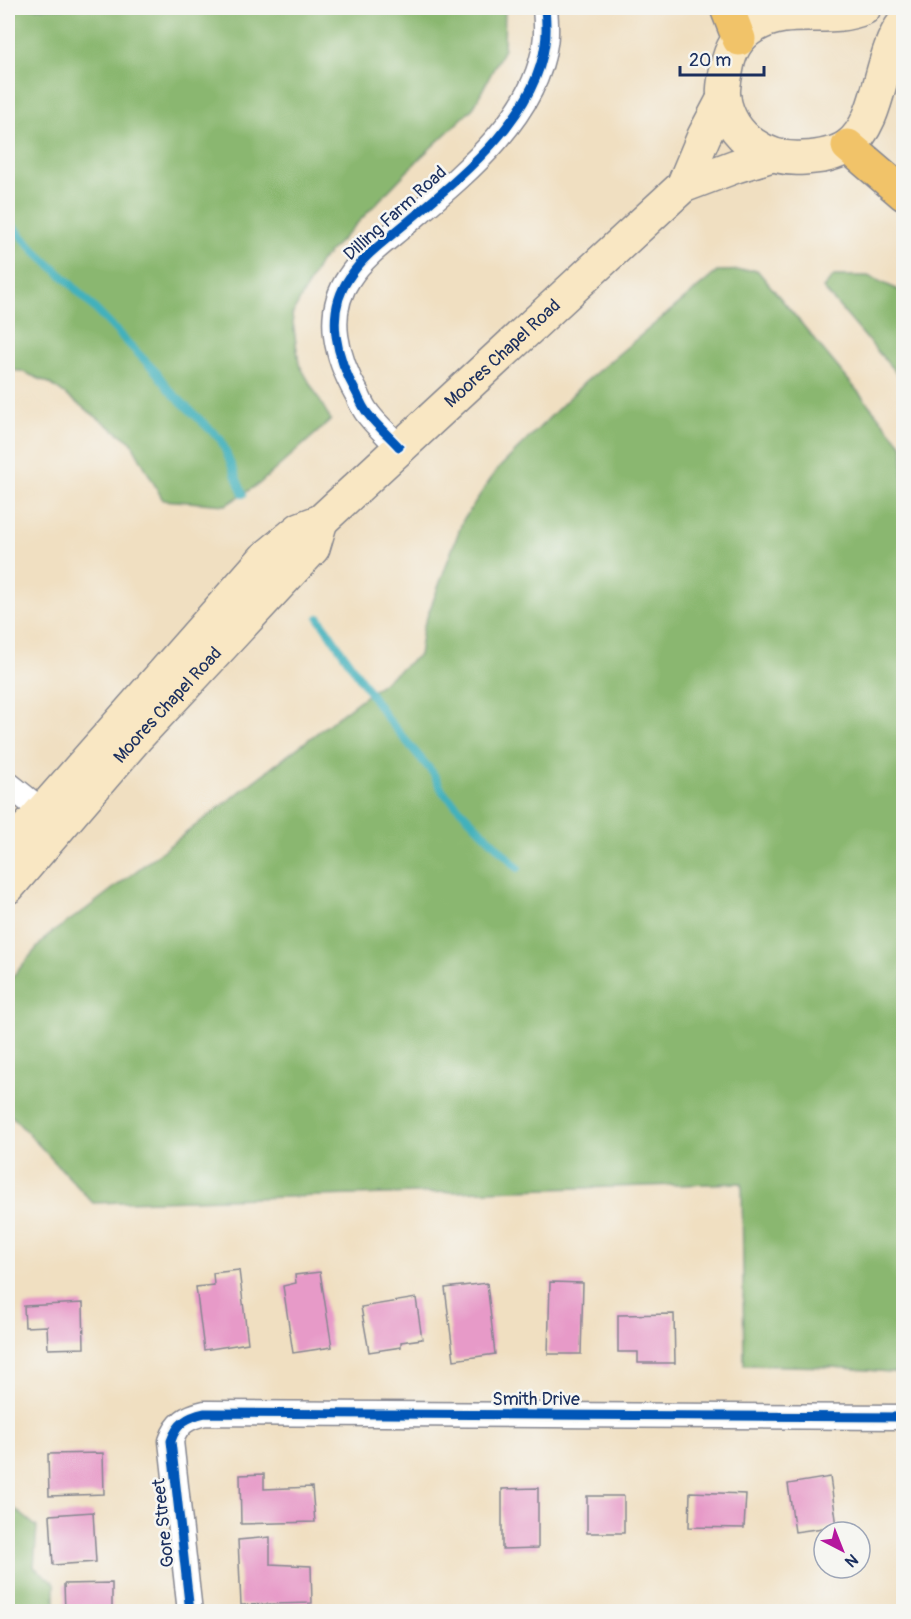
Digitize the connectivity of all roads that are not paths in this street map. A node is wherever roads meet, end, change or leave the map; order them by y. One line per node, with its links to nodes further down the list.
1 (545, 8): 11 (street, Dilling Farm Road)
2 (727, 8): 5 (highway)
3 (864, 8): 5 (main road)
4 (903, 22): 7 (main road)
5 (739, 39): 6 (main road, Moores Chapel Road)
6 (724, 98): 8 (main road, Moores Chapel Road); 9 (main road, Moores Chapel Road)
7 (848, 146): 8 (main road, Moores Chapel Road); 10 (highway)
8 (772, 155): 9 (main road, Moores Chapel Road)
9 (683, 186): 11 (main road, Moores Chapel Road)
10 (903, 194)
11 (399, 447): 12 (main road, Moores Chapel Road)
12 (321, 521): 14 (main road, Moores Chapel Road); 16 (main road, Moores Chapel Road)
13 (8, 784): 14 (street)
14 (42, 811): 15 (main road, Moores Chapel Road)
15 (8, 850)
16 (8, 887)
17 (903, 1417): 18 (street, Smith Drive)
18 (174, 1431): 19 (street, Gore Street)
19 (190, 1611)

